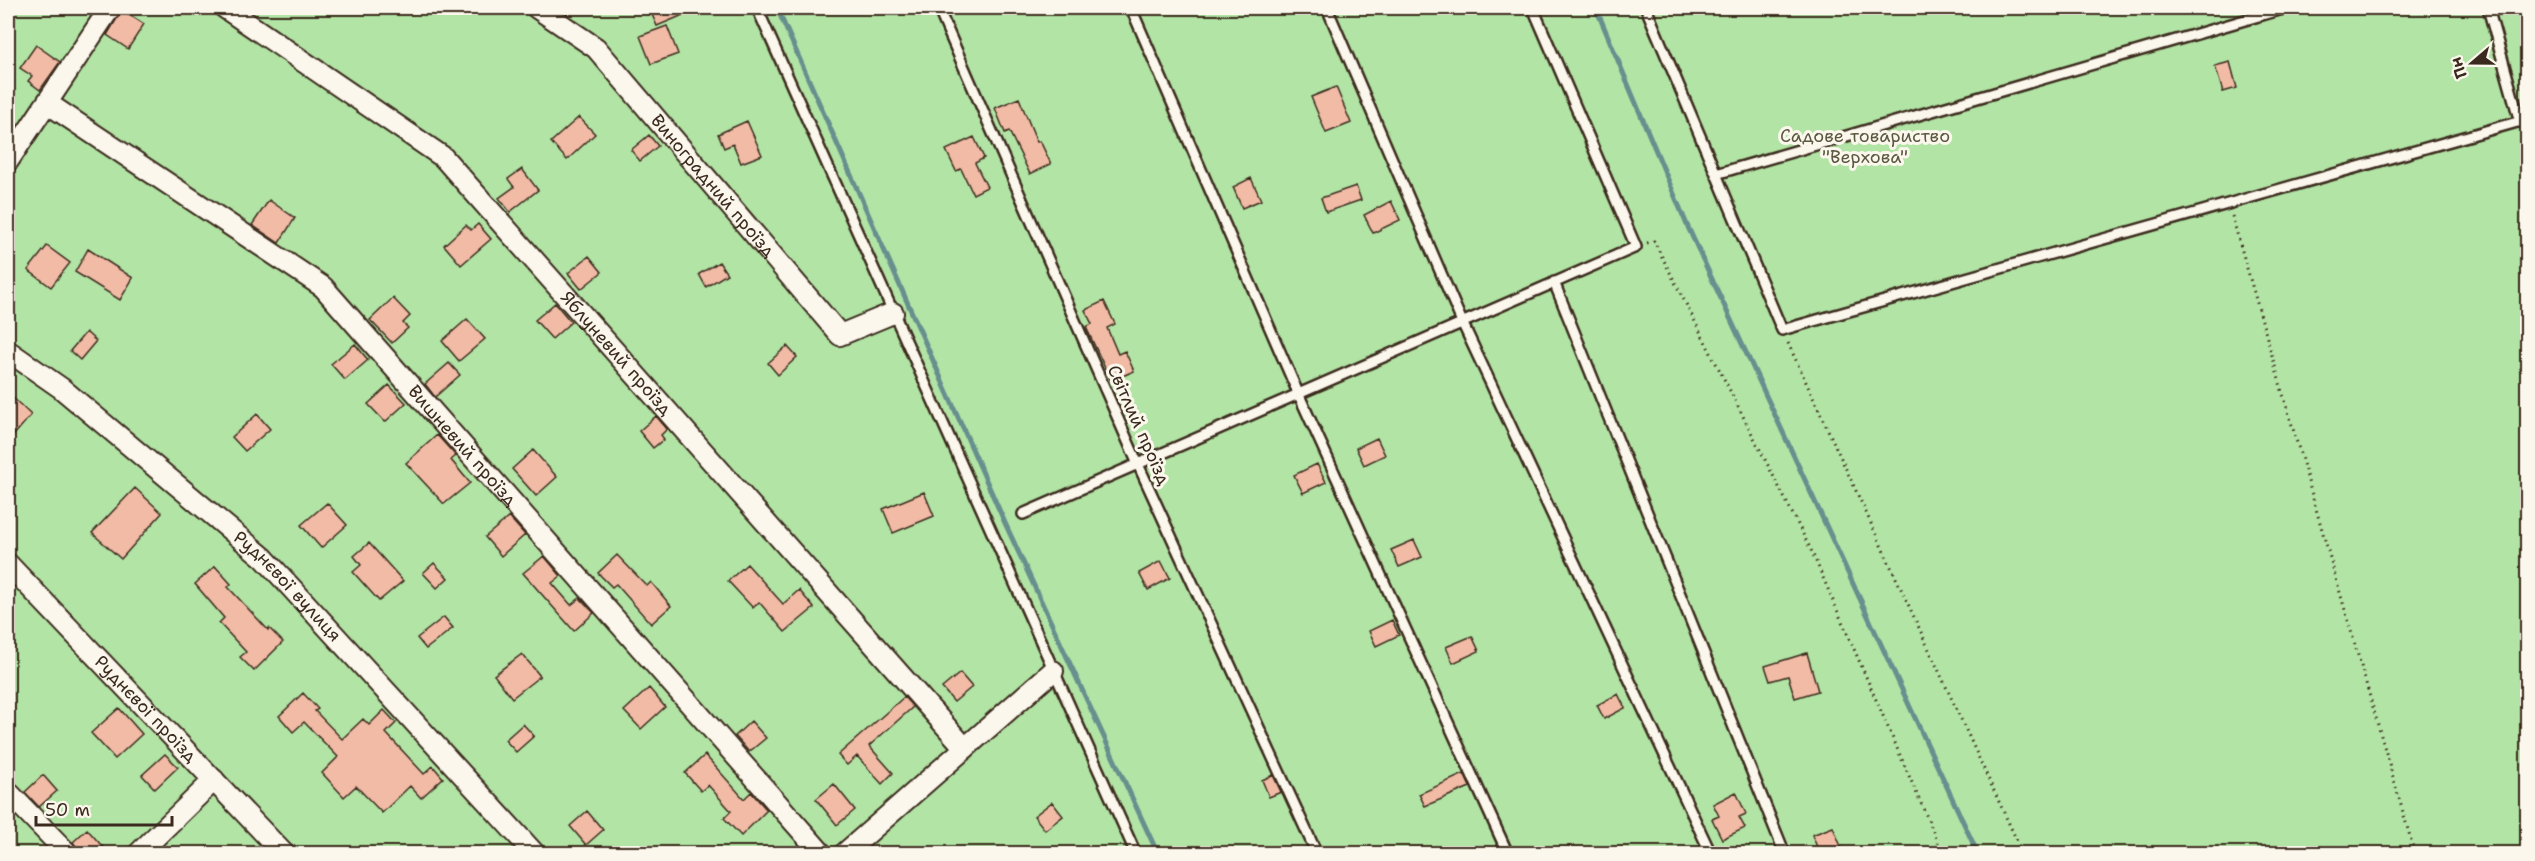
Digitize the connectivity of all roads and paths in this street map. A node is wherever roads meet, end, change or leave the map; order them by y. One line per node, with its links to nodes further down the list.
1 (110, 8): 12 (street)
2 (225, 8): 28 (street, Яблуневий проїзд)
3 (537, 8): 19 (street, Виноградний проїзд)
4 (757, 8): 19 (lane)
5 (938, 8): 24 (lane, Світлий проїзд)
6 (1131, 8): 23 (lane)
7 (1327, 8): 20 (lane)
8 (1533, 8): 17 (lane)
9 (1646, 8): 15 (lane)
10 (2286, 8): 15 (lane)
11 (2488, 8): 13 (lane)
12 (47, 103): 14 (street); 35 (street, Вишневий проїзд)
13 (2524, 121): 16 (lane)
14 (8, 161)
15 (1716, 174): 21 (lane)
16 (2228, 203): 21 (lane); 44 (path)
17 (1636, 247): 18 (lane); 42 (path)
18 (1554, 282): 20 (lane); 41 (lane)
19 (893, 313): 27 (lane)
20 (1462, 322): 23 (lane); 40 (lane)
21 (1782, 330): 43 (path)
22 (8, 351): 34 (street, Руднєвої вулиця)
23 (1298, 393): 24 (lane); 39 (lane)
24 (1137, 462): 25 (lane); 38 (lane, Світлий проїзд)
25 (1023, 514)
26 (8, 564): 29 (street, Руднєвої проїзд)
27 (1053, 671): 28 (street); 37 (lane)
28 (965, 748): 36 (street)
29 (214, 780): 32 (street); 33 (street, Руднєвої проїзд)
30 (8, 792): 31 (street)
31 (68, 854)
32 (138, 854)
33 (284, 854)
34 (535, 854)
35 (822, 854)
36 (844, 854)
37 (1136, 854)
38 (1317, 854)
39 (1508, 854)
40 (1711, 854)
41 (1785, 854)
42 (1943, 854)
43 (2023, 854)
44 (2415, 854)

